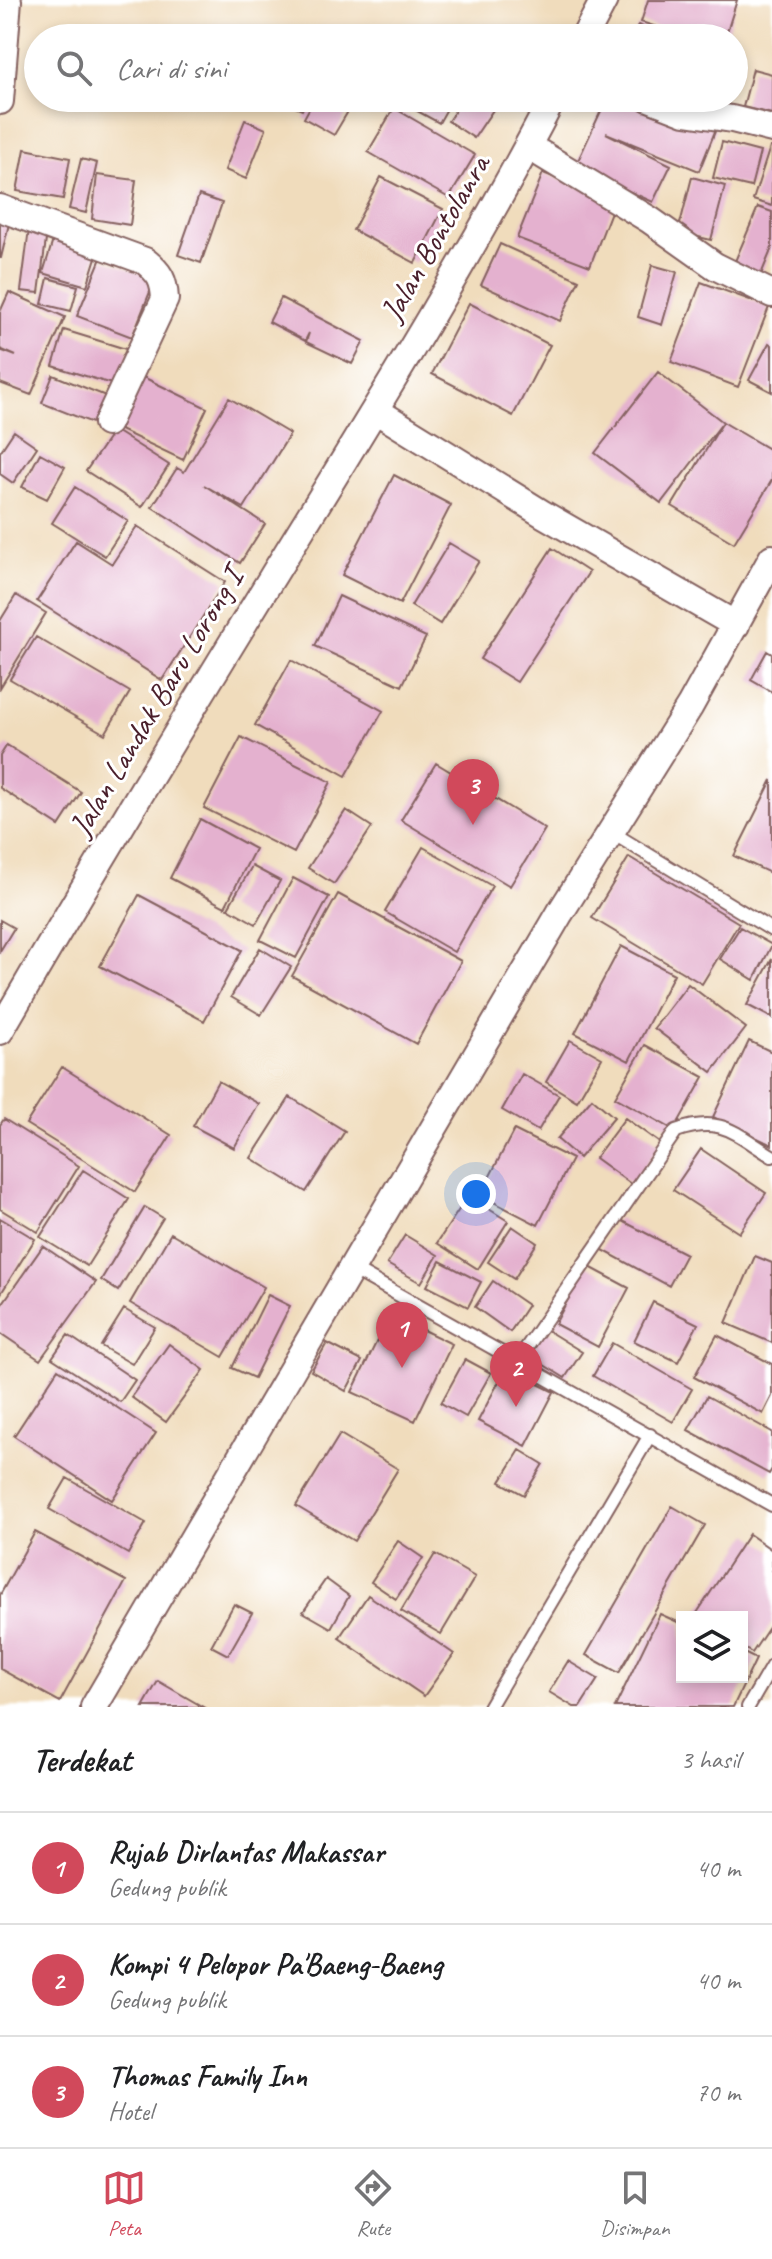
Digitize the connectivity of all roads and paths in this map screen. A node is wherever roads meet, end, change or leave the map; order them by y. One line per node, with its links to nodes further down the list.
1 (8, 0): 4 (street)
2 (604, 0): 3 (street)
3 (591, 24)
4 (0, 101)
5 (546, 112): 8 (street, Jalan Bontolanra)
6 (685, 112): 7 (street)
7 (772, 129)
8 (528, 146): 10 (street); 11 (street, Jalan Bontolanra)
9 (0, 208): 12 (street)
10 (772, 294)
11 (375, 410): 14 (street); 17 (street, Jalan Landak Baru Lorong I)
12 (107, 423)
13 (772, 558): 14 (street)
14 (736, 625): 15 (street)
15 (611, 832): 16 (lane); 19 (street)
16 (772, 930)
17 (0, 1031)
18 (772, 1156): 20 (lane)
19 (351, 1268): 20 (lane); 24 (street)
20 (518, 1360): 21 (lane)
21 (650, 1435): 22 (lane); 25 (lane)
22 (772, 1505)
23 (772, 1666): 26 (lane)
24 (94, 1707)
25 (489, 1707)
26 (748, 1707)

